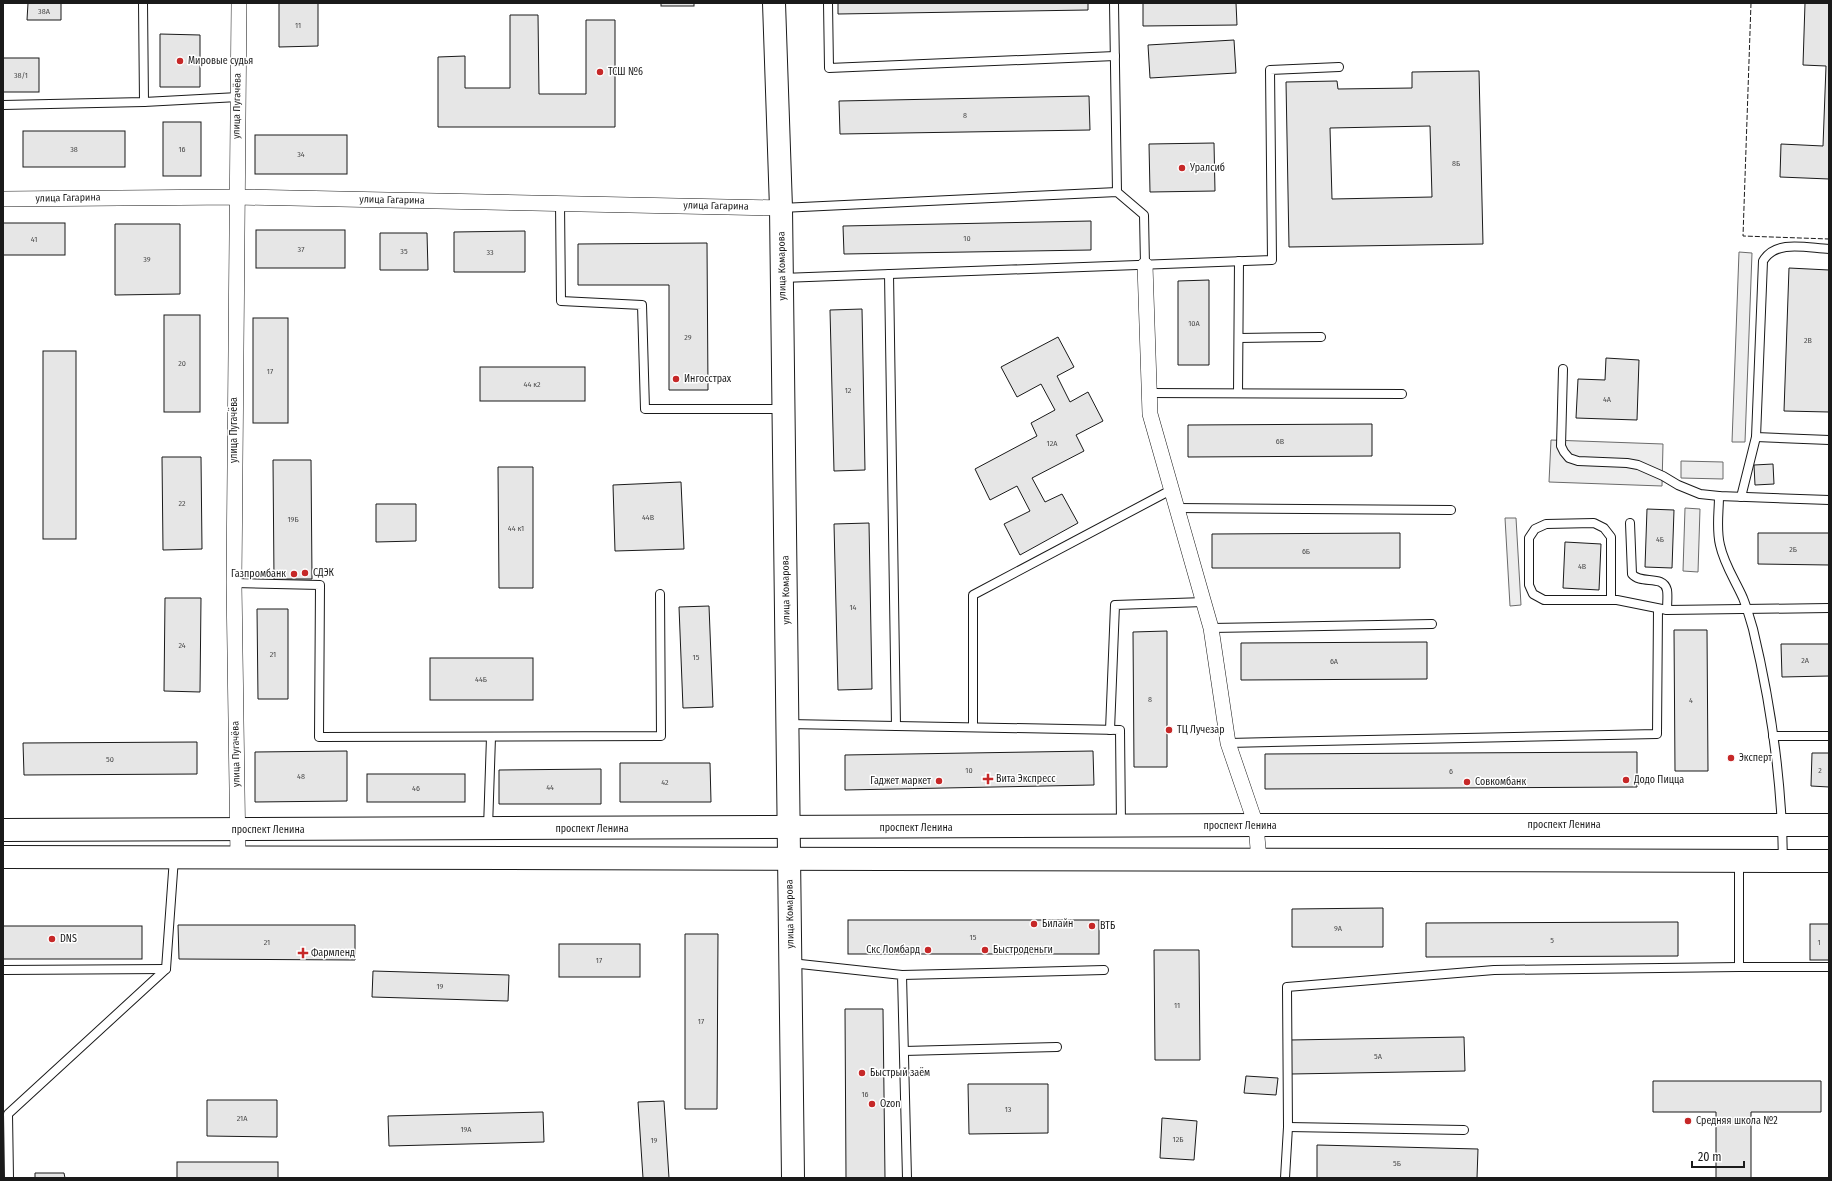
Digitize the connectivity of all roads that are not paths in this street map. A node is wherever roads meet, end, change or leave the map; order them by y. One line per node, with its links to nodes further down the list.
1 (143, 3): 9 (lane)
2 (238, 3): 8 (street, улица Пугачёва)
3 (774, 3): 15 (street, улица Комарова)
4 (828, 3): 6 (lane)
5 (1114, 3): 6 (lane)
6 (1115, 56): 11 (lane)
7 (1339, 67): 17 (lane)
8 (238, 97): 9 (lane); 12 (street, улица Пугачёва)
9 (144, 102): 10 (lane)
10 (3, 105)
11 (1117, 192): 15 (lane); 18 (lane)
12 (236, 197): 13 (street, улица Гагарина); 14 (street, улица Гагарина); 37 (street, улица Пугачёва)
13 (3, 199)
14 (560, 204): 15 (street, улица Гагарина); 27 (lane)
15 (781, 208): 20 (street, улица Комарова)
16 (1829, 249): 28 (lane)
17 (1239, 261): 18 (lane); 22 (lane)
18 (1145, 264): 19 (lane); 24 (street)
19 (889, 274): 20 (lane); 48 (lane)
20 (782, 278): 27 (street, улица Комарова)
21 (1321, 337): 22 (lane)
22 (1239, 338): 25 (lane)
23 (1564, 369): 31 (lane)
24 (1149, 393): 25 (lane); 30 (street)
25 (1238, 393): 26 (lane)
26 (1402, 394)
27 (784, 409): 47 (street, улица Комарова)
28 (1756, 437): 29 (lane); 32 (lane)
29 (1829, 440)
30 (1172, 490): 34 (street); 49 (lane)
31 (1719, 496): 32 (lane); 43 (lane)
32 (1741, 497): 33 (lane)
33 (1829, 500)
34 (1177, 508): 35 (lane); 40 (street)
35 (1451, 510)
36 (1630, 523): 44 (lane)
37 (234, 583): 53 (lane); 62 (street, улица Пугачёва)
38 (660, 594): 53 (lane)
39 (1611, 600): 39 (lane); 42 (lane)
40 (1204, 602): 46 (street); 50 (lane)
41 (1829, 608): 43 (lane)
42 (1658, 609): 44 (lane); 54 (lane)
43 (1747, 609): 44 (lane); 51 (lane)
44 (1667, 610)
45 (1432, 624): 46 (lane)
46 (1212, 628): 54 (street)
47 (788, 724): 48 (lane); 59 (street, улица Комарова)
48 (896, 726): 49 (lane)
49 (973, 727): 50 (lane)
50 (1110, 730): 58 (lane)
51 (1773, 736): 52 (lane); 56 (lane)
52 (1829, 736)
53 (491, 737): 60 (lane)
54 (1228, 743): 55 (street)
55 (1256, 825): 56 (street, проспект Ленина); 58 (street, проспект Ленина); 67 (street)
56 (1782, 825): 57 (street, проспект Ленина); 69 (lane)
57 (1829, 825)
58 (1121, 826): 59 (street, проспект Ленина)
59 (789, 828): 60 (street, проспект Ленина); 66 (street, улица Комарова)
60 (488, 829): 62 (street, проспект Ленина)
61 (3, 830): 62 (street, проспект Ленина)
62 (237, 830): 65 (street, улица Пугачёва)
63 (3, 857): 64 (street)
64 (174, 857): 65 (street); 74 (lane)
65 (238, 857): 66 (street)
66 (789, 859): 67 (street); 71 (street, улица Комарова)
67 (1259, 860): 68 (street)
68 (1740, 861): 69 (street); 72 (lane)
69 (1783, 861): 70 (street)
70 (1829, 861)
71 (791, 963): 77 (lane); 83 (street, улица Комарова)
72 (1739, 967): 73 (lane); 80 (lane)
73 (1829, 967)
74 (166, 969): 75 (lane); 82 (lane)
75 (3, 970)
76 (1104, 970): 77 (lane)
77 (902, 975): 79 (lane)
78 (1057, 1047): 79 (lane)
79 (904, 1051): 84 (lane)
80 (1288, 1127): 81 (lane); 85 (lane)
81 (1464, 1130)
82 (9, 1178)
83 (793, 1178)
84 (907, 1178)
85 (1285, 1178)

